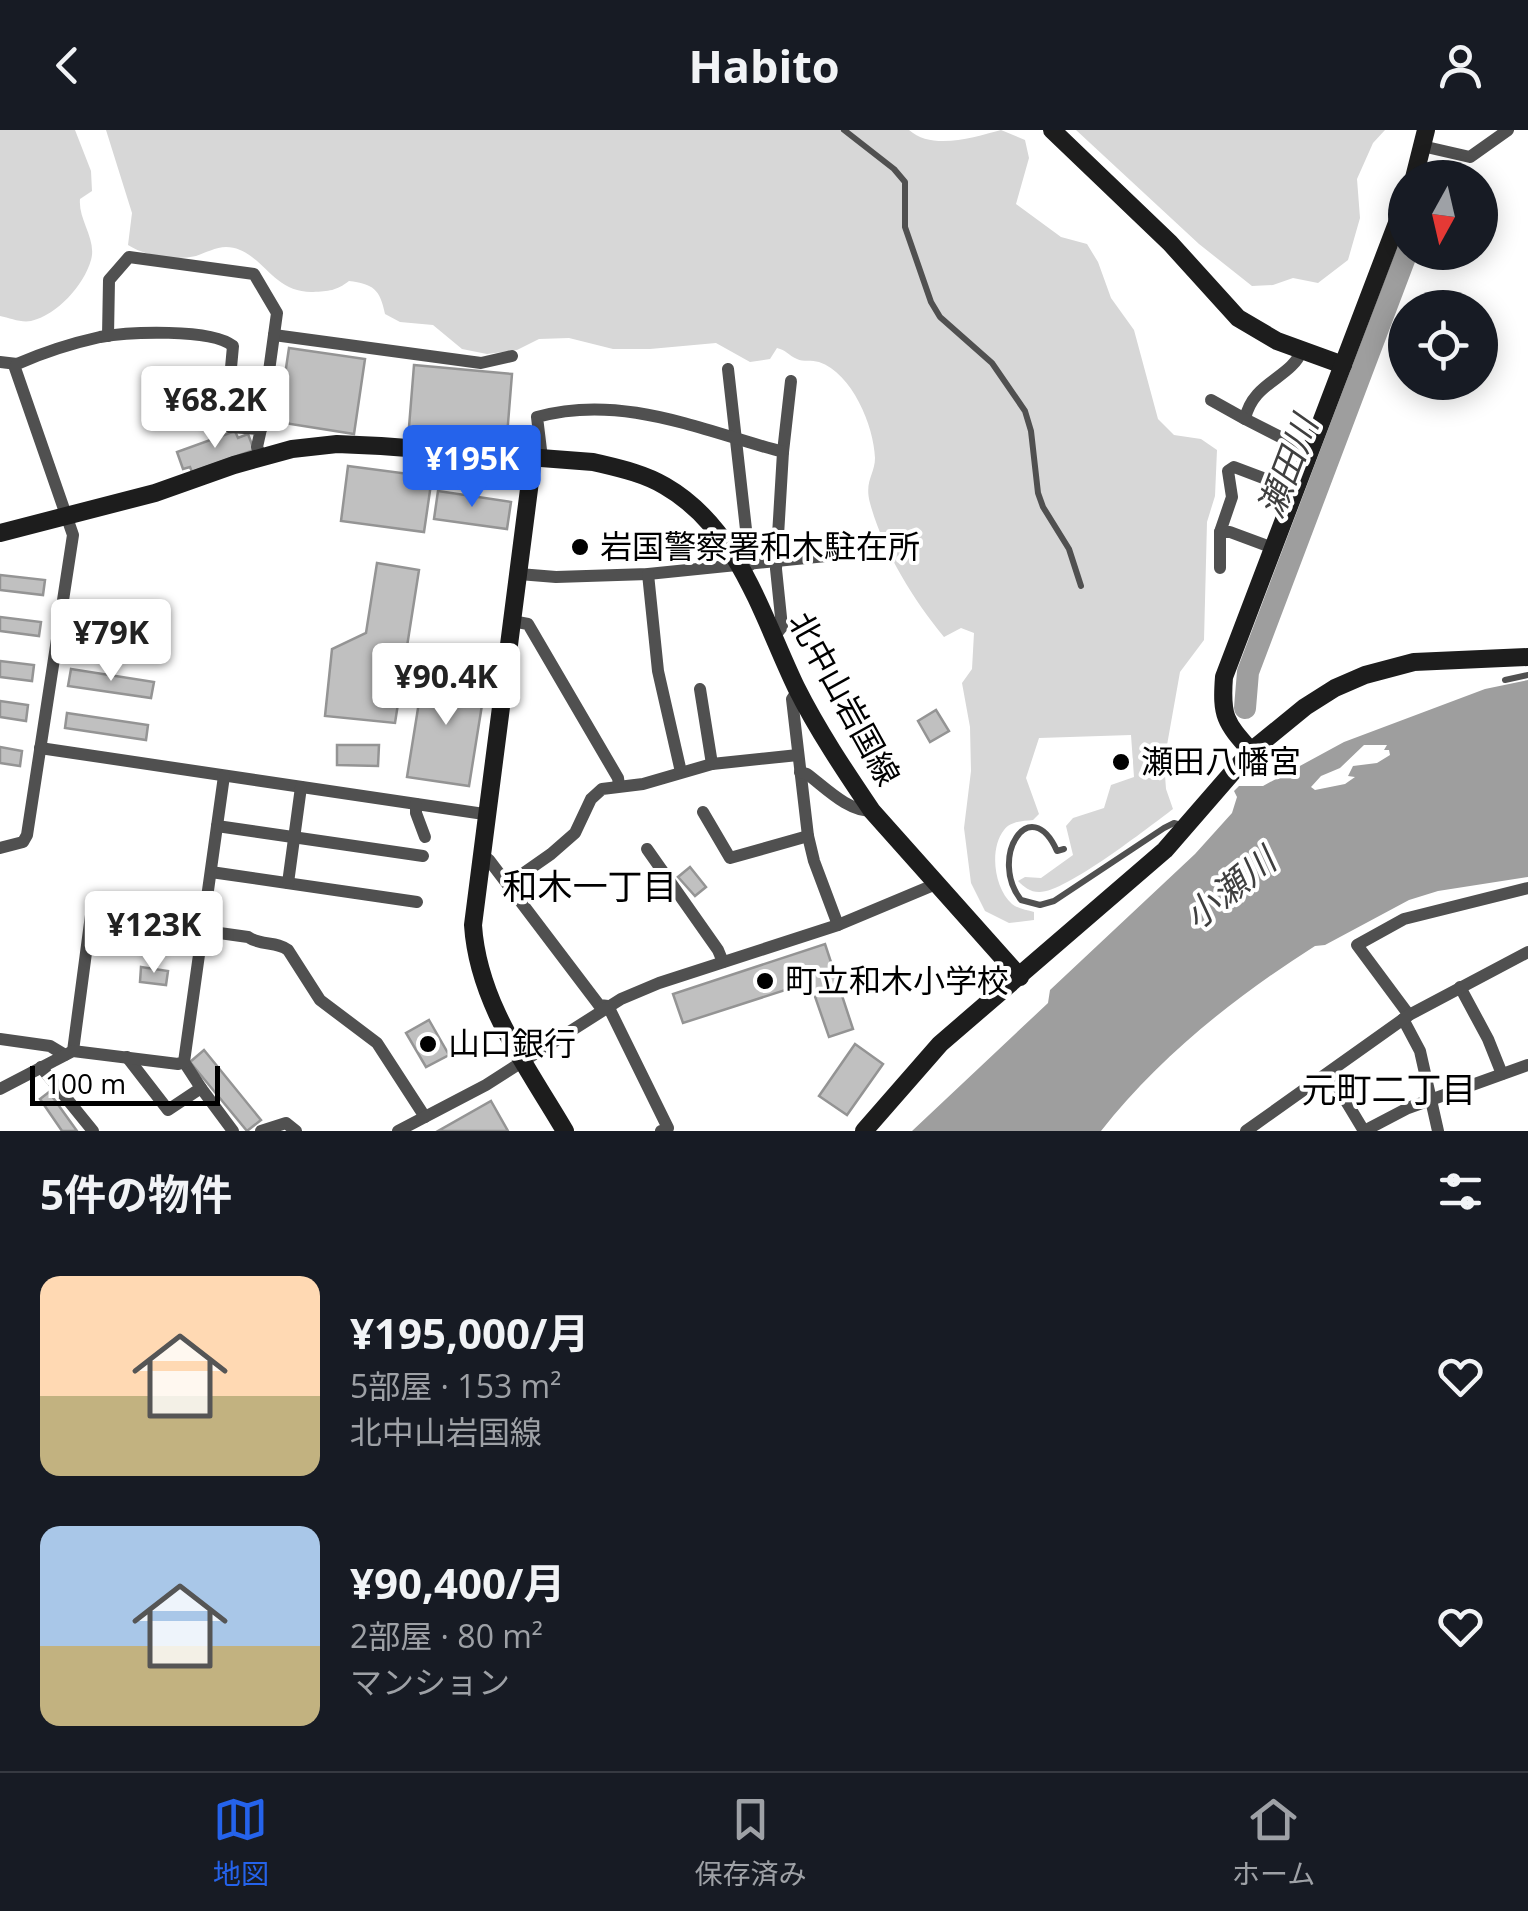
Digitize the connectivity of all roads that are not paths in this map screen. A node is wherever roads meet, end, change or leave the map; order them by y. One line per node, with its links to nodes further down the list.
1 (844, 130): 34 (lane)
2 (1052, 130): 8 (street)
3 (1508, 130): 4 (street)
4 (1424, 138)
5 (1388, 246): 12 (street)
6 (274, 335): 7 (street); 9 (street); 17 (street)
7 (108, 336): 11 (street); 17 (street)
8 (1302, 350): 12 (street); 16 (street)
9 (512, 356)
10 (0, 362): 11 (street)
11 (17, 364): 24 (street)
12 (1343, 364): 20 (street)
13 (728, 370): 18 (street)
14 (791, 381): 19 (street)
15 (1211, 400): 16 (street)
16 (1245, 419): 20 (street)
17 (261, 429): 21 (street)
18 (733, 438): 19 (street); 22 (street); 30 (street)
19 (784, 452): 29 (street)
20 (1310, 452): 23 (street)
21 (261, 456): 22 (street, 北中山岩国線); 24 (street, 北中山岩国線)
22 (533, 458): 30 (street, 北中山岩国線); 32 (street)
23 (1295, 490): 25 (street); 27 (street)
24 (69, 518): 26 (street, 北中山岩国線); 42 (street)
25 (1220, 532): 27 (street); 31 (street)
26 (0, 533)
27 (1273, 548): 43 (street)
28 (856, 553): 29 (street)
29 (776, 562): 30 (street); 36 (street)
30 (745, 566): 33 (street); 36 (street, 北中山岩国線)
31 (1220, 568)
32 (519, 574): 33 (street); 35 (street)
33 (648, 574): 46 (street)
34 (1081, 586)
35 (512, 621): 49 (street); 54 (street)
36 (773, 638): 41 (street, 北中山岩国線)
37 (1528, 657): 43 (street)
38 (1528, 676): 39 (lane)
39 (1505, 680)
40 (700, 688): 45 (street)
41 (798, 690): 44 (street); 52 (street, 北中山岩国線)
42 (40, 748): 48 (street); 60 (street)
43 (1251, 751): 56 (street)
44 (798, 755): 45 (street); 47 (street)
45 (712, 764): 46 (street)
46 (681, 772): 49 (street)
47 (800, 772): 52 (street); 58 (street)
48 (224, 776): 50 (street); 55 (street)
49 (619, 786): 67 (street)
50 (301, 787): 51 (street); 57 (street)
51 (416, 804): 54 (street); 59 (street)
52 (872, 811): 68 (street, 北中山岩国線)
53 (703, 812): 58 (street)
54 (484, 814): 63 (street)
55 (218, 826): 57 (street); 65 (street)
56 (1186, 829): 62 (lane); 75 (street)
57 (295, 836): 64 (street); 66 (street)
58 (808, 836): 71 (street)
59 (425, 837)
60 (0, 848)
61 (648, 848): 74 (street)
62 (1064, 848)
63 (480, 853): 67 (street); 82 (street)
64 (423, 856)
65 (212, 872): 66 (street); 72 (street)
66 (288, 883): 70 (street)
67 (508, 884): 77 (street)
68 (936, 884): 71 (street); 75 (street, 北中山岩国線)
69 (1528, 888): 78 (street)
70 (417, 902)
71 (838, 925): 74 (street)
72 (203, 931): 80 (street); 83 (street); 91 (street)
73 (1528, 952): 76 (street)
74 (723, 962): 77 (street)
75 (1020, 976): 99 (street)
76 (1460, 987): 78 (street); 87 (street)
77 (608, 1006): 82 (street); 98 (street)
78 (1406, 1017): 86 (street); 90 (street)
79 (0, 1039): 80 (street)
80 (69, 1053): 81 (street); 85 (street)
81 (127, 1057): 83 (street); 88 (street)
82 (524, 1060): 91 (street); 97 (street)
83 (184, 1062): 88 (street)
84 (1528, 1065): 87 (street)
85 (41, 1067): 89 (street); 92 (street)
86 (1329, 1074): 100 (street); 101 (street)
87 (1502, 1074): 90 (street)
88 (201, 1088): 93 (street)
89 (0, 1089)
90 (1432, 1100): 101 (street); 102 (street)
91 (425, 1117): 96 (street)
92 (93, 1131)
93 (233, 1131)
94 (261, 1131): 95 (street)
95 (296, 1131)
96 (398, 1131)
97 (565, 1131)
98 (661, 1131)
99 (864, 1131)
100 (1246, 1131)
101 (1364, 1131)
102 (1438, 1131)

